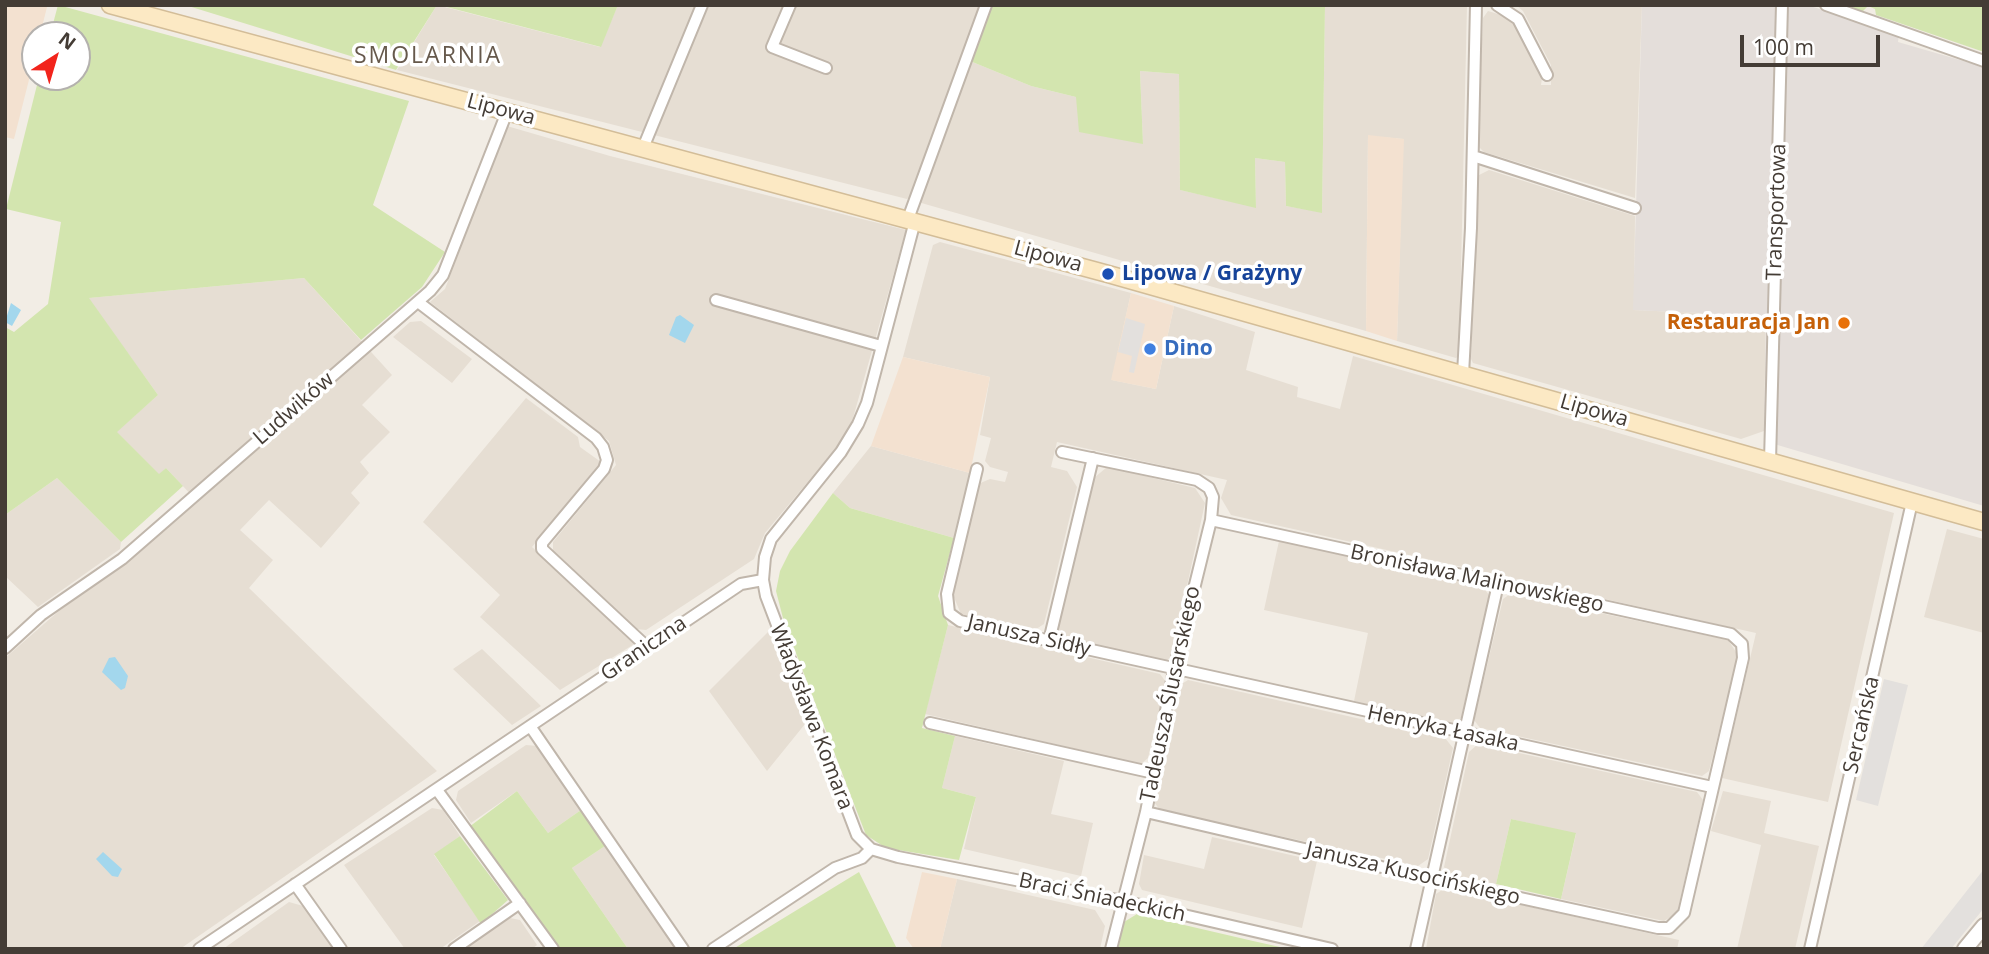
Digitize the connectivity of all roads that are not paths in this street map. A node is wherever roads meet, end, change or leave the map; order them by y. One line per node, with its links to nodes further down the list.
1 (110, 5): 12 (main road, Lipowa)
2 (702, 5): 13 (street)
3 (790, 5): 10 (street)
4 (986, 5): 16 (street)
5 (1476, 5): 14 (street)
6 (1497, 5): 11 (street)
7 (1782, 5): 23 (street, Transportowa)
8 (1826, 5): 9 (street)
9 (1984, 61)
10 (826, 68)
11 (1547, 75)
12 (507, 112): 13 (main road, Lipowa); 18 (street, Ludwików)
13 (643, 148): 16 (main road, Lipowa)
14 (1473, 156): 15 (street); 20 (street)
15 (1635, 208)
16 (911, 220): 19 (street); 20 (main road, Lipowa)
17 (716, 300): 19 (street)
18 (418, 302): 31 (street); 32 (street, Ludwików)
19 (881, 346): 28 (street)
20 (1463, 374): 23 (main road, Lipowa)
21 (1062, 452): 22 (street)
22 (1093, 458): 26 (street, Tadeusza Ślusarskiego); 30 (street)
23 (1770, 461): 25 (main road, Lipowa)
24 (977, 469): 30 (street, Janusza Sidły)
25 (1912, 502): 27 (main road, Lipowa); 56 (street, Sercańska)
26 (1211, 520): 29 (street, Bronisława Malinowskiego); 33 (street, Tadeusza Ślusarskiego)
27 (1984, 522)
28 (762, 580): 31 (street, Graniczna); 41 (street, Władysława Komara)
29 (1498, 584): 36 (street); 38 (street, Bronisława Malinowskiego)
30 (1049, 641): 33 (street, Janusza Sidły)
31 (647, 646): 35 (street, Graniczna)
32 (5, 648)
33 (1174, 670): 36 (street, Henryka Łasaka); 37 (street, Tadeusza Ślusarskiego)
34 (930, 723): 37 (street)
35 (530, 726): 39 (street, Graniczna); 51 (street)
36 (1464, 734): 38 (street, Henryka Łasaka); 42 (street)
37 (1154, 773): 40 (street, Tadeusza Ślusarskiego)
38 (1712, 787): 42 (street, Janusza Kusocińskiego)
39 (437, 790): 43 (street, Graniczna); 45 (street)
40 (1146, 812): 42 (street, Janusza Kusocińskiego); 44 (street, Tadeusza Ślusarskiego)
41 (871, 849): 44 (street, Braci Śniadeckich); 52 (street)
42 (1433, 879): 55 (street)
43 (295, 884): 47 (street, Graniczna); 48 (street)
44 (1123, 901): 53 (street, Tadeusza Ślusarskiego); 54 (street, Braci Śniadeckich)
45 (520, 903): 49 (street); 50 (street)
46 (1984, 926): 57 (street)
47 (199, 949)
48 (341, 949)
49 (454, 949)
50 (553, 949)
51 (683, 949)
52 (712, 949)
53 (1111, 949)
54 (1332, 949)
55 (1416, 949)
56 (1810, 949)
57 (1965, 949)

